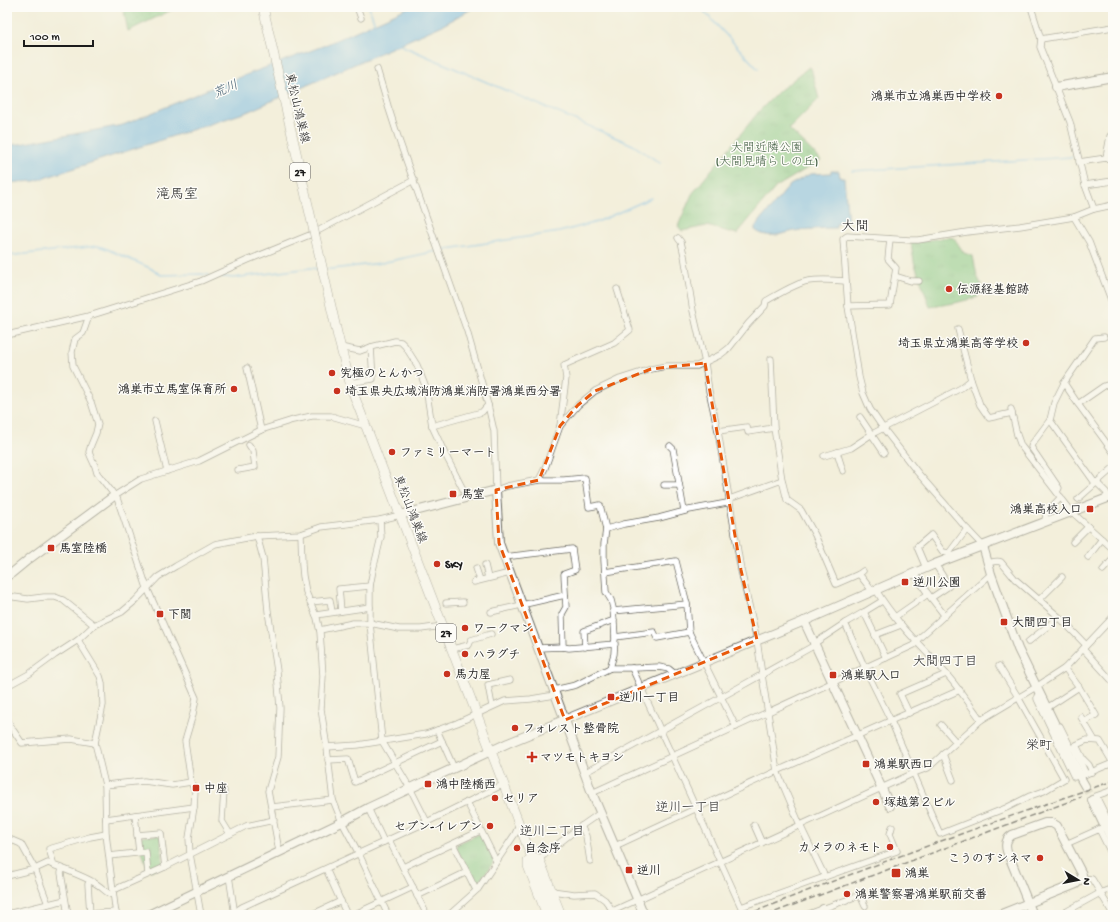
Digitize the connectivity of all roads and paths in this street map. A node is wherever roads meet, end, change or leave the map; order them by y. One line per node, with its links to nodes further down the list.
1 (263, 7): 34 (main road, 東松山鴻巣線 / 27, bridge)
2 (358, 7): 4 (street)
3 (1031, 7): 6 (street)
4 (361, 18)
5 (1113, 27): 6 (street)
6 (1041, 39): 9 (street)
7 (377, 69): 14 (street)
8 (1113, 77): 9 (street)
9 (1056, 87): 13 (street)
10 (1113, 134): 12 (street)
11 (1113, 157): 12 (street)
12 (1106, 158): 13 (street)
13 (1079, 162): 16 (street)
14 (414, 180): 30 (street); 44 (street)
15 (1113, 181): 16 (street)
16 (1085, 185): 18 (street)
17 (1113, 205): 18 (street)
18 (1094, 209): 19 (street)
19 (1074, 217): 22 (street); 28 (street)
20 (678, 238): 37 (street)
21 (1113, 238): 23 (street)
22 (890, 239): 24 (street); 26 (street)
23 (1113, 248)
24 (895, 276): 25 (street); 29 (street)
25 (919, 281)
26 (846, 282): 29 (street); 37 (street)
27 (617, 289): 50 (street)
28 (1113, 305)
29 (848, 306): 52 (street)
30 (89, 316): 32 (street); 73 (street)
31 (958, 329): 39 (street)
32 (7, 335)
33 (1104, 337): 41 (street)
34 (340, 347): 35 (street); 40 (main road, 東松山鴻巣線 / 27)
35 (372, 347): 40 (street); 49 (street)
36 (771, 359): 51 (street)
37 (705, 363): 50 (street); 54 (street)
38 (247, 368): 53 (street)
39 (971, 380): 52 (street); 72 (street)
40 (350, 382): 48 (main road, 東松山鴻巣線 / 27)
41 (1064, 383): 43 (street); 46 (street)
42 (1113, 383): 43 (street)
43 (1078, 404): 59 (street)
44 (488, 405): 49 (street); 71 (street)
45 (860, 417): 55 (street)
46 (1050, 420): 68 (street); 72 (street)
47 (155, 421): 64 (street)
48 (366, 426): 53 (street); 81 (main road, 東松山鴻巣線 / 27)
49 (432, 426): 74 (street)
50 (560, 426): 66 (street)
51 (774, 428): 54 (street); 67 (street)
52 (883, 428): 55 (street); 86 (street)
53 (261, 430): 64 (street)
54 (718, 432): 78 (street)
55 (872, 434): 58 (street); 60 (street)
56 (250, 445): 63 (street)
57 (670, 446): 70 (street)
58 (837, 452): 61 (street); 65 (street)
59 (1113, 452)
60 (884, 453)
61 (824, 456)
62 (1113, 468): 68 (street)
63 (238, 470)
64 (167, 471): 73 (street)
65 (843, 471)
66 (539, 480): 71 (street); 85 (street)
67 (782, 480): 78 (street); 114 (street)
68 (1096, 482): 76 (street); 77 (street)
69 (664, 485): 70 (street)
70 (679, 486): 79 (street)
71 (496, 490): 74 (street); 94 (street)
72 (1057, 492): 75 (street)
73 (115, 496): 107 (street); 113 (street)
74 (467, 497): 81 (street)
75 (1061, 497): 80 (street); 83 (street)
76 (1111, 497): 80 (street)
77 (1078, 499)
78 (730, 501): 79 (street); 149 (street)
79 (684, 511): 85 (street)
80 (1072, 512): 83 (street); 84 (street)
81 (400, 514): 82 (street); 142 (main road, 東松山鴻巣線 / 27)
82 (380, 520): 87 (street); 112 (street)
83 (1044, 522): 91 (street)
84 (1088, 527): 89 (street); 90 (street)
85 (606, 529): 103 (street)
86 (967, 529): 91 (street); 93 (street)
87 (301, 534): 88 (street); 120 (street)
88 (257, 536): 113 (street); 226 (street)
89 (1102, 540): 92 (street); 95 (street)
90 (1073, 542)
91 (983, 546): 93 (street); 97 (street)
92 (1113, 549)
93 (950, 556): 98 (street); 101 (street)
94 (504, 557): 104 (street); 115 (street)
95 (1088, 557)
96 (1113, 559): 102 (street)
97 (988, 563): 106 (street); 118 (street)
98 (935, 564): 101 (street); 117 (street)
99 (485, 565): 109 (street)
100 (476, 568): 110 (street)
101 (926, 568): 105 (street)
102 (1103, 570)
103 (605, 572): 123 (street); 127 (street)
104 (510, 573): 109 (street); 124 (street)
105 (914, 573): 114 (street); 117 (street)
106 (991, 574): 132 (street); 176 (street)
107 (7, 576)
108 (1062, 577): 118 (street)
109 (488, 578): 110 (street)
110 (480, 580): 111 (street)
111 (474, 582)
112 (370, 586): 125 (street); 126 (street)
113 (147, 588): 141 (street); 213 (street)
114 (875, 591): 119 (street); 137 (street)
115 (565, 595): 124 (street); 154 (street)
116 (7, 596): 141 (street)
117 (929, 596): 132 (street); 133 (street)
118 (1039, 600): 134 (street)
119 (882, 601): 130 (street); 133 (street)
120 (310, 602): 128 (street); 131 (street)
121 (463, 602): 122 (street)
122 (446, 603)
123 (687, 604): 127 (street); 144 (street)
124 (522, 605): 129 (street); 157 (street)
125 (370, 607): 126 (street); 139 (street)
126 (341, 611): 128 (street)
127 (613, 611): 136 (street)
128 (332, 612): 131 (street)
129 (491, 612)
130 (864, 612): 138 (street); 146 (street)
131 (316, 615): 143 (street)
132 (945, 616): 150 (street)
133 (895, 617): 140 (street)
134 (1059, 617): 151 (street); 156 (street)
135 (1113, 617): 156 (street)
136 (614, 620): 147 (street); 155 (street)
137 (804, 621): 149 (street); 153 (street)
138 (845, 622): 153 (street); 164 (street)
139 (370, 623): 142 (street); 143 (street); 195 (street)
140 (901, 624): 146 (street); 150 (street)
141 (94, 625): 148 (street)
142 (443, 626): 158 (main road, 東松山鴻巣線 / 27)
143 (320, 630): 199 (street)
144 (689, 632): 147 (street); 160 (street)
145 (491, 634): 158 (street)
146 (875, 636): 159 (street)
147 (615, 637): 152 (street)
148 (78, 640): 172 (street); 198 (street)
149 (757, 640): 160 (street); 168 (street)
150 (916, 642): 159 (street); 167 (street)
151 (1028, 642)
152 (615, 644): 155 (street); 162 (street)
153 (815, 644): 168 (street); 171 (street)
154 (563, 647): 155 (street); 157 (street)
155 (585, 647)
156 (1085, 647): 165 (street); 170 (street)
157 (538, 648): 177 (street)
158 (452, 649): 184 (main road, 東松山鴻巣線 / 27)
159 (886, 658): 164 (street)
160 (705, 662): 166 (street); 179 (street)
161 (998, 666): 178 (street)
162 (610, 668): 163 (street); 177 (street)
163 (632, 668): 166 (street); 174 (street)
164 (865, 668): 171 (street); 188 (street)
165 (1064, 668): 173 (street); 176 (street)
166 (675, 674): 174 (street)
167 (946, 674): 175 (street); 183 (street)
168 (762, 675): 179 (street); 182 (street)
169 (510, 680): 180 (street)
170 (1113, 682)
171 (833, 683): 182 (street); 193 (street)
172 (7, 686)
173 (1079, 687): 181 (street); 194 (street)
174 (641, 688): 186 (street); 192 (street)
175 (960, 690): 183 (street); 187 (street)
176 (1038, 691): 178 (street); 181 (street); 211 (street)
177 (555, 693): 180 (street); 186 (street)
178 (1018, 697): 187 (street); 210 (street)
179 (722, 698): 190 (street); 192 (street)
180 (492, 706): 184 (street)
181 (1050, 706): 211 (street)
182 (768, 712): 190 (street); 207 (street)
183 (909, 713): 188 (street)
184 (476, 714): 191 (street); 200 (main road, 東松山鴻巣線 / 27)
185 (7, 718): 198 (street)
186 (564, 720): 200 (street); 209 (street)
187 (981, 720): 197 (street)
188 (891, 721): 193 (street); 210 (street)
189 (941, 725): 197 (street)
190 (736, 727): 202 (street)
191 (437, 730): 195 (street); 196 (street)
192 (661, 731): 202 (street); 209 (street)
193 (857, 735): 207 (street); 217 (street)
194 (1094, 739): 204 (street); 208 (street)
195 (382, 741): 199 (street); 205 (street)
196 (442, 741): 205 (street); 206 (street)
197 (956, 742): 201 (street)
198 (95, 743): 214 (street)
199 (327, 747): 203 (street)
200 (491, 751): 206 (street); 215 (main road, 東松山鴻巣線 / 27)
201 (943, 754): 210 (street); 212 (street)
202 (672, 757): 220 (street); 228 (street)
203 (328, 760): 205 (street); 221 (street)
204 (1113, 763): 208 (street)
205 (395, 764): 216 (street)
206 (454, 768): 216 (street)
207 (777, 771): 228 (street); 237 (street)
208 (1092, 772): 211 (street)
209 (584, 773): 220 (street)
210 (914, 773): 217 (street)
211 (1081, 778)
212 (953, 780)
213 (191, 782): 214 (street); 225 (street)
214 (105, 785): 231 (street)
215 (504, 785): 223 (street); 235 (main road, 東松山鴻巣線 / 27)
216 (410, 788): 227 (street); 234 (street)
217 (881, 788): 224 (street); 237 (street)
218 (1113, 790): 239 (street)
219 (224, 791): 244 (street)
220 (592, 794): 229 (street)
221 (334, 800): 226 (street); 233 (street)
222 (1092, 800): 239 (street)
223 (467, 802): 234 (street); 241 (street)
224 (890, 806)
225 (194, 807): 230 (street); 255 (street)
226 (272, 807): 232 (street)
227 (368, 808): 233 (street); 247 (street)
228 (696, 809): 252 (street); 262 (street)
229 (600, 813): 238 (street); 252 (street)
230 (134, 814): 231 (street); 245 (street)
231 (106, 819): 243 (street)
232 (274, 820): 244 (street); 253 (street)
233 (342, 822): 253 (street); 256 (street)
234 (426, 822): 247 (street)
235 (519, 825): 259 (main road, 東松山鴻巣線 / 27); 260 (street)
236 (754, 825): 248 (street)
237 (800, 825): 248 (street); 273 (street)
238 (581, 826): 259 (street); 261 (street)
239 (1107, 826): 242 (street); 249 (street); 251 (street); 258 (street)
240 (892, 827): 273 (street)
241 (480, 831): 250 (street); 260 (street)
242 (1113, 833)
243 (106, 834): 257 (street); 263 (street)
244 (230, 834): 255 (street)
245 (137, 836): 254 (street); 264 (street)
246 (7, 838): 267 (street)
247 (387, 841): 256 (street); 265 (street)
248 (762, 843): 262 (street)
249 (1113, 843)
250 (453, 844): 265 (street); 269 (street)
251 (1066, 844): 274 (street); 288 (street)
252 (614, 846): 284 (street)
253 (279, 851): 272 (street)
254 (139, 852): 257 (street); 270 (street)
255 (190, 854): 264 (street); 281 (street)
256 (359, 854): 268 (street); 287 (street)
257 (109, 856): 280 (street)
258 (1113, 857)
259 (536, 858): 279 (main road); 308 (main road); 309 (main road, 東松山鴻巣線 / 27)
260 (497, 860): 278 (street)
261 (590, 861)
262 (720, 862): 273 (street); 284 (street)
263 (53, 865): 266 (street); 267 (street)
264 (165, 867): 270 (street)
265 (403, 867): 276 (street)
266 (62, 868): 275 (street); 285 (street)
267 (35, 869): 271 (street); 289 (street)
268 (326, 869): 286 (street); 301 (street)
269 (467, 872): 278 (street); 283 (street)
270 (148, 874): 280 (street)
271 (7, 876)
272 (229, 876): 281 (street); 301 (street)
273 (825, 877)
274 (1082, 878): 282 (street); 288 (street)
275 (90, 881): 280 (street); 294 (street)
276 (413, 887): 283 (street); 287 (street)
277 (1113, 888): 282 (street)
278 (478, 889): 307 (street)
279 (552, 891): 291 (street); 310 (main road)
280 (113, 892): 295 (street)
281 (197, 892): 299 (street); 300 (street)
282 (1100, 893): 296 (street); 316 (street)
283 (417, 896): 306 (street)
284 (638, 899): 291 (street); 312 (street)
285 (66, 900): 289 (street); 297 (street)
286 (341, 901): 302 (street); 303 (street)
287 (381, 902): 304 (street); 305 (street)
288 (1028, 903): 314 (street); 315 (street)
289 (48, 904): 293 (street)
290 (865, 906): 292 (street)
291 (613, 911): 311 (street)
292 (824, 912): 313 (street)
293 (10, 914)
294 (90, 914): 295 (street); 298 (street)
295 (116, 914)
296 (1113, 914)
297 (68, 915)
298 (74, 915)
299 (148, 915)
300 (201, 915)
301 (235, 915)
302 (311, 915)
303 (347, 915)
304 (353, 915)
305 (388, 915)
306 (427, 915)
307 (449, 915)
308 (547, 915)
309 (554, 915)
310 (561, 915)
311 (604, 915)
312 (644, 915)
313 (806, 915)
314 (999, 915)
315 (1033, 915)
316 (1060, 915)

